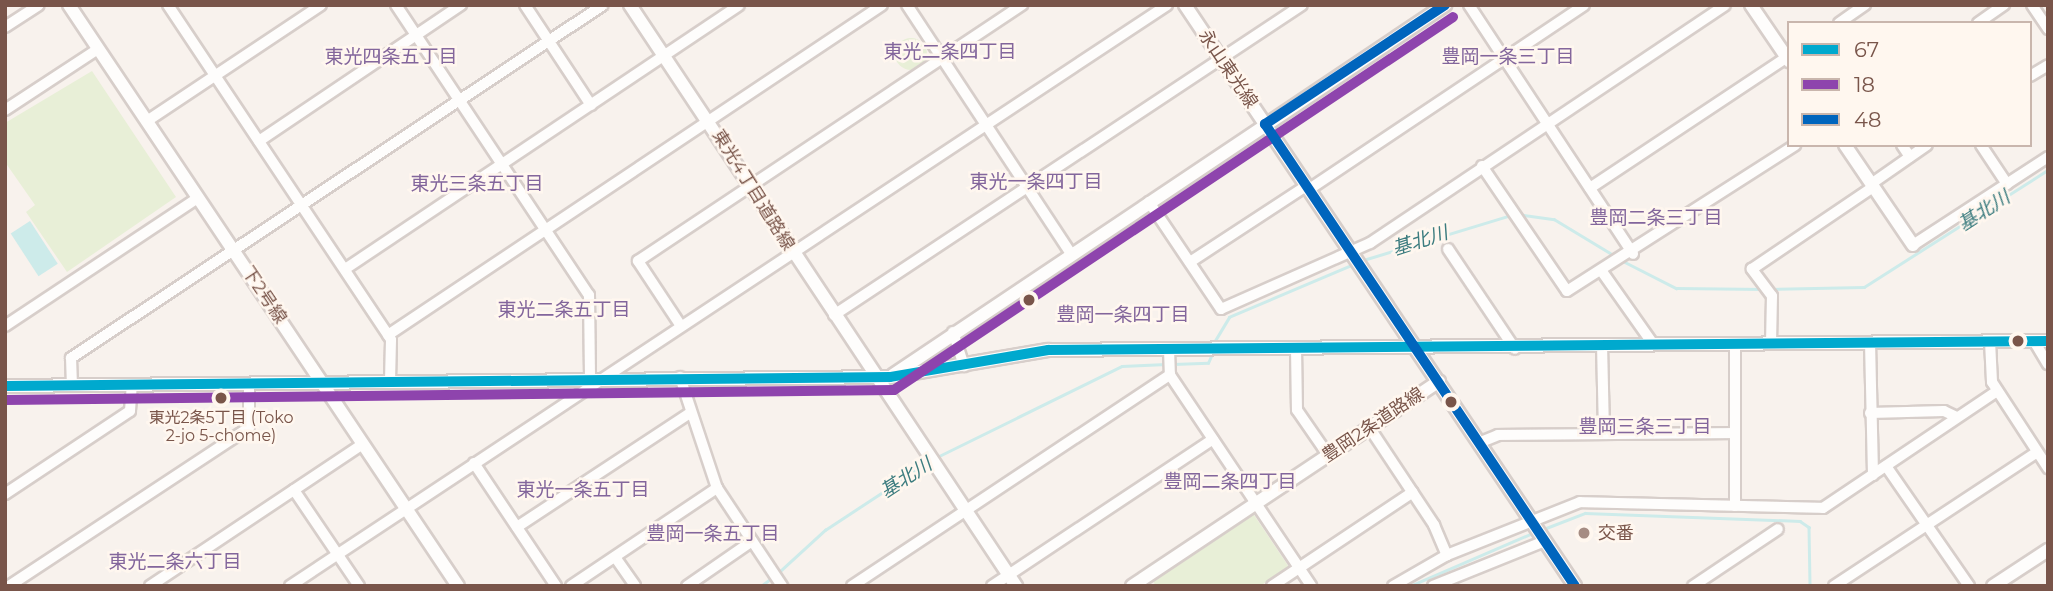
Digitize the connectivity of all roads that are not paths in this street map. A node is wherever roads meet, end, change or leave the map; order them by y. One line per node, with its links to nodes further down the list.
1 (39, 5): 27 (street)
2 (69, 5): 31 (street, 下2号線)
3 (321, 5): 40 (street)
4 (396, 5): 29 (street)
5 (461, 5): 29 (street)
6 (525, 5): 30 (street)
7 (603, 5): 30 (street)
8 (630, 5): 32 (street, 東光4丁目道路線)
9 (739, 5): 32 (street)
10 (882, 5): 44 (street)
11 (907, 5): 35 (street)
12 (1167, 5): 47 (street)
13 (1185, 5): 36 (street, 永山東光線)
14 (1302, 5): 36 (street)
15 (1445, 5): 48 (street)
16 (1469, 5): 34 (street)
17 (1584, 5): 34 (street)
18 (1725, 5): 46 (street)
19 (1751, 5): 33 (street)
20 (1865, 5): 25 (street)
21 (2004, 5): 26 (street)
22 (2032, 5): 28 (street)
23 (1018, 6): 35 (street)
24 (174, 7): 40 (street)
25 (1842, 21)
26 (1981, 21)
27 (5, 27)
28 (2048, 29)
29 (416, 35): 41 (street); 49 (street)
30 (549, 41): 41 (street); 42 (street)
31 (98, 49): 43 (street); 45 (street, 下2号線)
32 (664, 56): 42 (street); 44 (street, 東光4丁目道路線)
33 (1787, 57)
34 (1503, 58): 46 (street); 63 (street)
35 (942, 59): 47 (street); 60 (street)
36 (1221, 59): 48 (street, 永山東光線); 62 (street)
37 (1787, 59): 64 (street)
38 (2048, 65): 39 (street)
39 (2032, 75)
40 (216, 76): 45 (street); 49 (street)
41 (459, 100): 57 (street); 67 (street)
42 (591, 105): 57 (street)
43 (5, 110)
44 (709, 120): 60 (street, 東光4丁目道路線); 68 (street)
45 (147, 121): 65 (street, 下2号線)
46 (1547, 123): 58 (street); 64 (street)
47 (984, 124): 62 (street); 72 (street)
48 (1265, 124): 63 (street, 永山東光線); 66 (street)
49 (259, 141): 67 (street)
50 (1792, 147): 75 (street)
51 (1846, 147): 61 (street)
52 (1903, 147): 55 (street)
53 (1924, 147): 55 (street)
54 (1982, 147): 59 (street)
55 (1910, 157): 61 (street)
56 (2048, 157): 59 (street)
57 (501, 165): 68 (street); 77 (street)
58 (1482, 166): 74 (street); 78 (street)
59 (2007, 184): 69 (street)
60 (750, 185): 72 (street, 東光4丁目道路線); 81 (street)
61 (1872, 185): 69 (street); 88 (street)
62 (1026, 187): 73 (street); 79 (street)
63 (1307, 188): 74 (street, 永山東光線); 76 (street)
64 (1590, 188): 75 (street)
65 (198, 198): 71 (street, 下2号線); 80 (street)
66 (1149, 202): 73 (street); 76 (street)
67 (302, 205): 71 (street); 77 (street)
68 (545, 229): 83 (street); 101 (street)
69 (1913, 246)
70 (1448, 249): 94 (street)
71 (233, 250): 104 (street, 下2号線); 108 (street)
72 (792, 251): 79 (street, 東光4丁目道路線); 81 (street)
73 (1071, 254): 82 (street)
74 (1352, 254): 76 (street); 93 (street, 永山東光線)
75 (1631, 255): 78 (street)
76 (1190, 262)
77 (345, 270): 83 (street)
78 (1604, 273): 90 (street)
79 (834, 315): 99 (street, 東光4丁目道路線)
80 (5, 326)
81 (681, 326): 101 (street)
82 (953, 332): 97 (street); 100 (street)
83 (388, 335): 102 (street)
84 (1990, 341): 85 (street); 87 (street); 109 (street)
85 (2034, 341): 86 (street); 96 (street)
86 (2048, 341)
87 (1870, 342): 88 (street); 111 (street)
88 (1771, 343): 91 (street)
89 (1602, 344): 90 (street); 94 (street); 115 (street)
90 (1653, 344): 91 (street)
91 (1735, 345): 114 (street)
92 (1296, 348): 93 (street); 95 (street); 120 (street)
93 (1416, 349): 94 (street); 103 (street, 永山東光線)
94 (1515, 349)
95 (1170, 363): 97 (street); 116 (street); 132 (street)
96 (2048, 364)
97 (964, 366): 100 (street)
98 (680, 377): 99 (street); 101 (street); 110 (street)
99 (874, 377): 100 (street); 132 (street, 東光4丁目道路線)
100 (890, 377)
101 (597, 378): 102 (street); 121 (street)
102 (390, 381): 104 (street)
103 (1439, 381): 113 (street, 豊岡2条道路線); 117 (street, 永山東光線)
104 (323, 383): 105 (street); 118 (street, 下2号線)
105 (249, 384): 106 (street); 148 (street)
106 (132, 385): 108 (street); 128 (street)
107 (5, 386): 108 (street)
108 (72, 386)
109 (1994, 386): 112 (street); 119 (street)
110 (690, 413): 125 (street); 135 (street)
111 (1870, 413): 112 (street); 124 (street)
112 (1957, 417): 122 (street)
113 (1369, 427): 120 (street, 豊岡2条道路線); 127 (street)
114 (1734, 433): 115 (street); 130 (street)
115 (1604, 434): 117 (street)
116 (1213, 439): 129 (street); 144 (street)
117 (1481, 442): 133 (street, 永山東光線)
118 (363, 444): 126 (street); 131 (street, 下2号線)
119 (2037, 452): 123 (street); 134 (street)
120 (1328, 456): 129 (street, 豊岡2条道路線)
121 (474, 463): 131 (street); 135 (street)
122 (1886, 466): 124 (street); 134 (street)
123 (2048, 468)
124 (1873, 475): 130 (street)
125 (718, 488): 138 (street); 142 (street)
126 (294, 490): 140 (street); 149 (street)
127 (1413, 492): 141 (street); 143 (street)
128 (5, 494)
129 (1257, 503): 143 (street); 145 (street, 豊岡2条道路線)
130 (1735, 506): 133 (street)
131 (406, 509): 140 (street); 152 (street, 下2号線)
132 (965, 510): 144 (street, 東光4丁目道路線); 157 (street)
133 (1533, 522): 137 (street, 永山東光線); 141 (street)
134 (1926, 524): 167 (street); 168 (street)
135 (517, 527): 153 (street)
136 (1778, 529): 166 (street)
137 (1543, 538): 146 (street); 165 (street, 永山東光線)
138 (752, 541): 147 (street); 156 (street)
139 (2048, 550): 169 (street)
140 (337, 554): 150 (street); 151 (street)
141 (1447, 555): 163 (street)
142 (615, 557): 154 (street); 155 (street)
143 (1299, 568): 161 (street); 162 (street)
144 (1009, 574): 158 (street); 159 (street, 東光4丁目道路線)
145 (1146, 582): 160 (street, 豊岡2条道路線)
146 (1453, 582): 164 (street)
147 (780, 583)
148 (9, 586)
149 (150, 586)
150 (290, 586)
151 (359, 586)
152 (458, 586)
153 (556, 586)
154 (571, 586)
155 (635, 586)
156 (687, 586)
157 (852, 586)
158 (992, 586)
159 (1016, 586)
160 (1132, 586)
161 (1272, 586)
162 (1311, 586)
163 (1393, 586)
164 (1433, 586)
165 (1575, 586)
166 (1693, 586)
167 (1834, 586)
168 (1969, 586)
169 (1993, 586)

